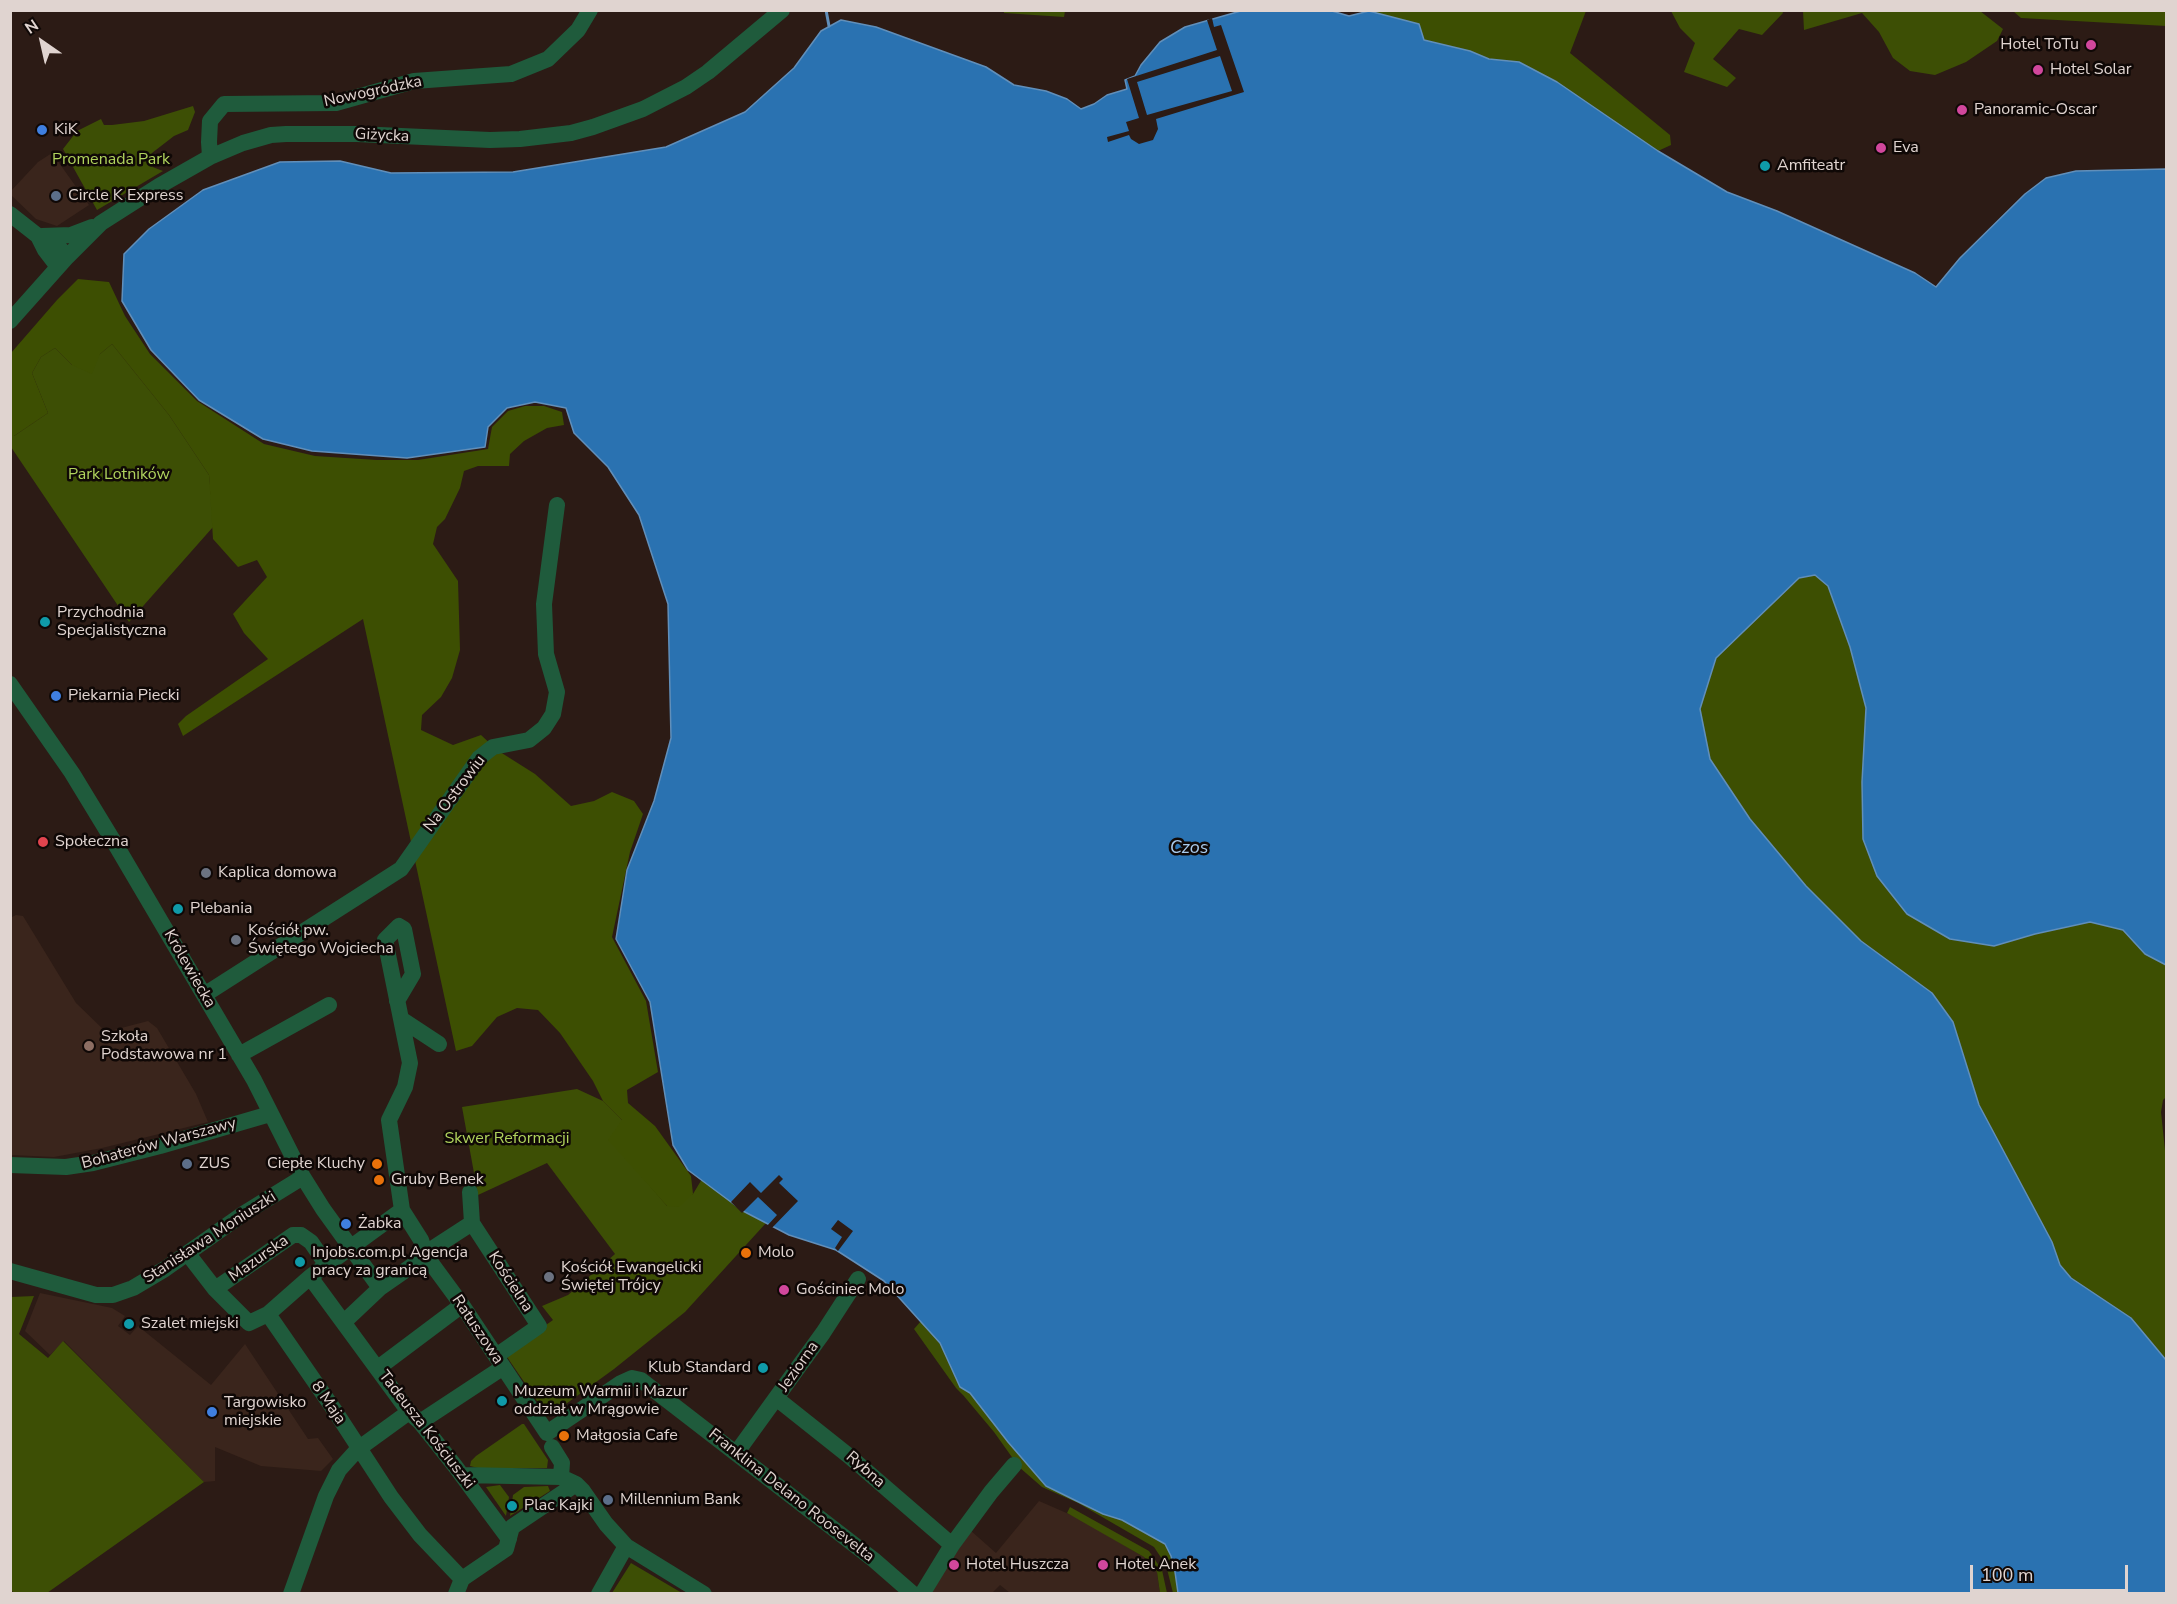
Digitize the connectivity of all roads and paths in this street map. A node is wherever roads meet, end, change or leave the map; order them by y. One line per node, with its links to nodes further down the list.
1 (590, 10): 3 (street, Nowogródzka)
2 (782, 10): 3 (street, Giżycka)
3 (210, 157): 5 (street, Giżycka)
4 (10, 214): 6 (street)
5 (101, 224): 6 (street); 7 (street, Giżycka)
6 (38, 236): 7 (street)
7 (63, 262): 8 (street, Giżycka)
8 (10, 321)
9 (557, 506): 11 (street, Na Ostrowiu)
10 (10, 684): 11 (street, Królewiecka)
11 (204, 995): 16 (street, Królewiecka)
12 (397, 1001): 14 (street)
13 (329, 1005): 16 (street)
14 (401, 1019): 15 (street); 21 (street)
15 (439, 1044)
16 (238, 1055): 17 (street, Królewiecka)
17 (270, 1114): 18 (street, Bohaterów Warszawy); 19 (street, Królewiecka)
18 (10, 1165)
19 (303, 1177): 23 (street, Królewiecka); 24 (street, Stanisława Moniuszki)
20 (470, 1192): 22 (street)
21 (402, 1210): 23 (street); 25 (street, Ratuszowa)
22 (472, 1223): 25 (street); 35 (street, Kościelna)
23 (352, 1247): 26 (street); 30 (street, Królewiecka)
24 (188, 1254): 27 (street, Stanisława Moniuszki); 31 (street)
25 (426, 1256): 30 (street); 32 (street, Ratuszowa)
26 (326, 1264): 28 (street); 31 (street, Mazurska)
27 (10, 1270)
28 (310, 1277): 33 (street); 34 (street, Tadeusza Kościuszki)
29 (858, 1279): 37 (street, Jeziorna)
30 (380, 1288): 34 (street)
31 (215, 1289): 33 (street)
32 (462, 1305): 35 (street, Ratuszowa); 36 (street)
33 (268, 1314): 40 (street, 8 Maja)
34 (339, 1317): 36 (street, Tadeusza Kościuszki)
35 (499, 1362): 38 (street); 39 (street, Ratuszowa)
36 (378, 1368): 38 (street, Tadeusza Kościuszki)
37 (776, 1398): 41 (street, Jeziorna); 46 (street, Rybna)
38 (415, 1417): 40 (street); 43 (street, Tadeusza Kościuszki)
39 (550, 1440): 41 (street, Franklina Delano Roosevelta); 44 (street, Ratuszowa)
40 (358, 1449): 48 (street, 8 Maja); 49 (street)
41 (736, 1452): 52 (street, Franklina Delano Roosevelta)
42 (1014, 1465): 46 (street)
43 (462, 1476): 44 (street); 45 (street, Tadeusza Kościuszki)
44 (569, 1481): 45 (street); 47 (street, Ratuszowa)
45 (509, 1539): 48 (street)
46 (952, 1545): 53 (street)
47 (626, 1546): 50 (street); 51 (street, Ratuszowa)
48 (459, 1586)
49 (291, 1593)
50 (599, 1593)
51 (704, 1593)
52 (914, 1593)
53 (922, 1593)

